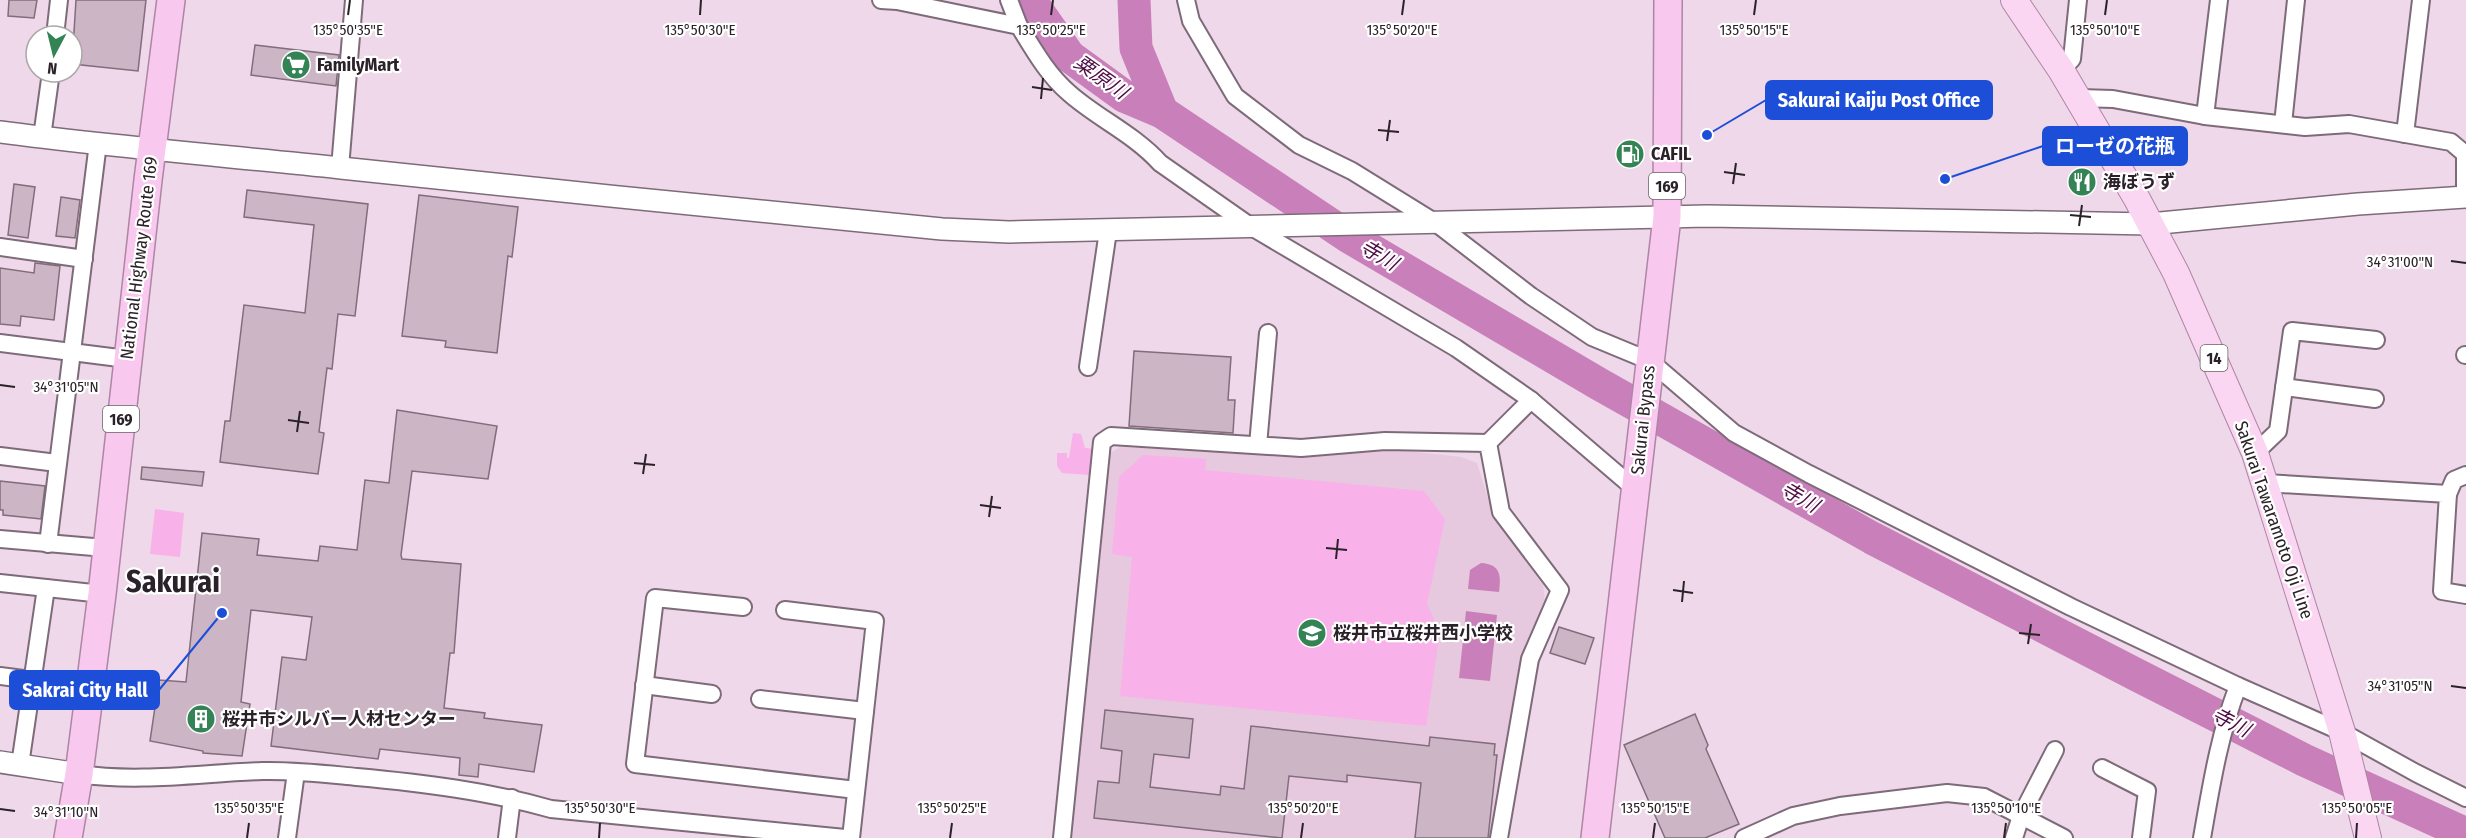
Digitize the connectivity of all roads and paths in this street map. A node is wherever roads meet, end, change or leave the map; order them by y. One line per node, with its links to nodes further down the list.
1 (60, 0): 13 (street)
2 (171, 0): 24 (highway, National Highway Route 169 / 169)
3 (354, 0): 26 (street)
4 (881, 0): 14 (street)
5 (1009, 0): 14 (street)
6 (1186, 0): 29 (street)
7 (1668, 0): 28 (highway, Sakurai Bypass / 169)
8 (2014, 0): 15 (main road, Sakurai Tawaramoto Oji Line / 14)
9 (2078, 0): 15 (street)
10 (2219, 0): 18 (street)
11 (2296, 0): 19 (street)
12 (2421, 0): 21 (street)
13 (57, 24)
14 (1019, 26): 31 (street)
15 (2061, 70): 17 (main road, Sakurai Tawaramoto Oji Line / 14)
16 (49, 84): 22 (street)
17 (2079, 98): 18 (street); 30 (main road, Sakurai Tawaramoto Oji Line / 14)
18 (2205, 116): 19 (street)
19 (2283, 124): 21 (street)
20 (0, 132): 22 (street)
21 (2405, 134): 25 (street)
22 (42, 137): 23 (street)
23 (98, 143): 24 (street); 34 (street)
24 (152, 150): 26 (street); 39 (highway, National Highway Route 169 / 169)
25 (2466, 153): 27 (street)
26 (340, 168): 32 (street)
27 (2465, 197): 30 (street)
28 (1666, 217): 29 (street); 30 (street); 40 (highway, Sakurai Bypass / 169)
29 (1430, 223): 31 (street); 40 (street)
30 (2150, 224): 47 (main road, Sakurai Tawaramoto Oji Line / 14)
31 (1256, 226): 32 (street); 44 (street)
32 (1108, 231): 41 (street)
33 (0, 247): 34 (street)
34 (84, 259): 38 (street)
35 (1268, 333): 46 (street)
36 (2376, 340): 42 (street)
37 (0, 343): 38 (street)
38 (73, 352): 39 (street); 49 (street)
39 (127, 359): 56 (highway, National Highway Route 169 / 169)
40 (1649, 366): 51 (highway, Sakurai Bypass / 169); 66 (street)
41 (1088, 367)
42 (2284, 387): 43 (street); 47 (street)
43 (2375, 399)
44 (1531, 400): 45 (street); 51 (street)
45 (1488, 443): 46 (street); 88 (street)
46 (1258, 445): 87 (street)
47 (2255, 453): 52 (main road, Sakurai Tawaramoto Oji Line / 14)
48 (0, 456): 49 (street)
49 (57, 463): 55 (street)
50 (2466, 475): 53 (street)
51 (1636, 483): 89 (highway, Sakurai Bypass / 169)
52 (2265, 483): 53 (street); 70 (main road, Sakurai Tawaramoto Oji Line / 14)
53 (2448, 494): 60 (street)
54 (0, 539): 55 (street)
55 (48, 543): 56 (street)
56 (105, 548): 59 (highway, National Highway Route 169 / 169)
57 (0, 583): 58 (street)
58 (46, 588): 59 (street); 64 (street)
59 (102, 594): 75 (highway, National Highway Route 169 / 169)
60 (2466, 595)
61 (744, 607): 65 (street)
62 (785, 610): 69 (street)
63 (0, 676): 64 (street)
64 (31, 680): 72 (street)
65 (644, 686): 67 (street); 76 (street)
66 (2238, 686): 70 (street); 94 (street)
67 (712, 693)
68 (760, 699): 69 (street)
69 (865, 711): 76 (street)
70 (2344, 739): 78 (street); 81 (main road, Sakurai Tawaramoto Oji Line / 14)
71 (2055, 750): 79 (street)
72 (10, 764): 75 (street)
73 (2102, 768): 93 (street)
74 (296, 772): 75 (street); 77 (street); 83 (street)
75 (79, 774): 82 (highway, National Highway Route 169 / 169)
76 (856, 790): 86 (street)
77 (512, 798): 80 (street); 84 (street)
78 (2466, 798)
79 (2021, 816): 90 (street); 91 (street); 92 (street)
80 (777, 835): 85 (street)
81 (2368, 837)
82 (68, 838)
83 (287, 838)
84 (507, 838)
85 (845, 838)
86 (851, 838)
87 (1062, 838)
88 (1499, 838)
89 (1594, 838)
90 (1744, 838)
91 (2014, 838)
92 (2064, 838)
93 (2141, 838)
94 (2202, 838)

